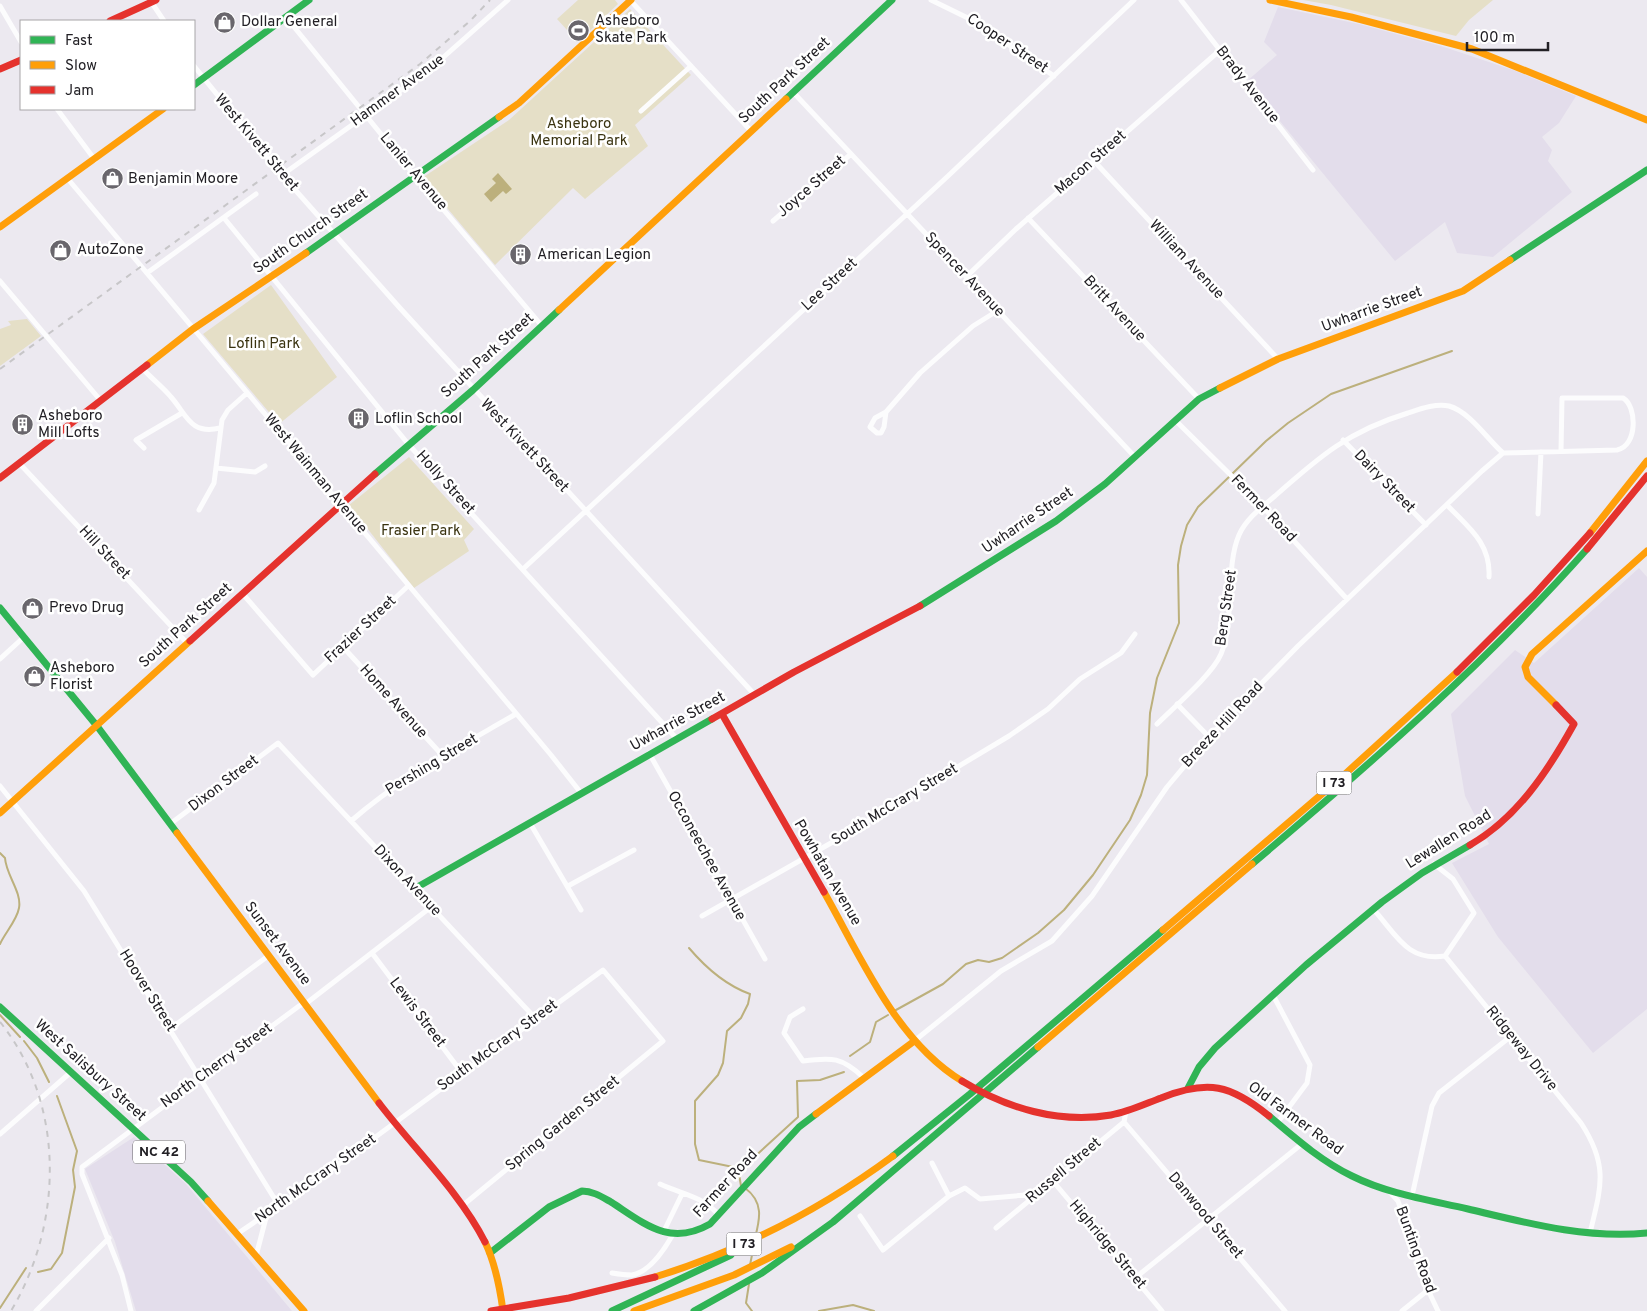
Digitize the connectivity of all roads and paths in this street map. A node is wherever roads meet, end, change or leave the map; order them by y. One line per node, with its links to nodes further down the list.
1 (309, 0): 11 (main road)
2 (508, 0): 27 (street, Hammer Avenue)
3 (631, 0): 17 (street); 36 (main road, South Church Street)
4 (892, 0): 23 (main road, South Park Street)
5 (931, 0): 20 (street, Cooper Street)
6 (1134, 0): 20 (street, Lee Street)
7 (1180, 0): 15 (street, Brady Avenue)
8 (1270, 0): 28 (main road)
9 (153, 1): 12 (main road); 13 (street)
10 (0, 6): 14 (street)
11 (286, 17): 21 (main road); 27 (street, Lanier Avenue)
12 (112, 20)
13 (163, 20)
14 (20, 40)
15 (1220, 51): 32 (street, Macon Street); 33 (street, Brady Avenue)
16 (20, 60): 19 (main road)
17 (691, 66): 26 (street); 29 (street)
18 (195, 68): 21 (street, West Kivett Street)
19 (0, 69)
20 (1054, 76): 39 (street, Lee Street)
21 (202, 79): 22 (main road); 35 (street, West Kivett Street)
22 (195, 84)
23 (793, 92): 29 (main road, South Park Street); 30 (street, Spencer Avenue)
24 (58, 110): 31 (street)
25 (161, 110): 31 (main road)
26 (641, 111)
27 (365, 115): 35 (street, Hammer Avenue); 36 (street, Lanier Avenue)
28 (1647, 120)
29 (751, 131): 50 (main road, South Park Street)
30 (851, 154): 39 (street, Spencer Avenue); 42 (street, Joyce Street)
31 (95, 160): 37 (main road)
32 (1094, 160): 41 (street, Macon Street); 52 (street, William Avenue)
33 (1313, 170)
34 (1647, 170): 52 (main road, Uwharrie Street)
35 (282, 174): 44 (street, West Kivett Street)
36 (415, 176): 44 (main road, South Church Street); 50 (street, Lanier Avenue)
37 (68, 179): 43 (main road); 45 (street, West Wainman Avenue)
38 (256, 194): 40 (street)
39 (907, 214): 47 (street, Spencer Avenue); 79 (street, Lee Street)
40 (224, 218): 45 (street); 46 (street, Holly Street)
41 (1028, 218): 47 (street, Macon Street); 56 (street, Britt Avenue)
42 (773, 221)
43 (0, 227)
44 (334, 234): 46 (main road, South Church Street); 54 (street, West Kivett Street)
45 (147, 273): 51 (street, West Wainman Avenue)
46 (272, 277): 51 (main road, South Church Street); 63 (street, Holly Street)
47 (966, 277): 49 (street, Spencer Avenue)
48 (0, 281): 57 (street)
49 (997, 311): 58 (street); 68 (street, Spencer Avenue)
50 (542, 326): 54 (main road, South Park Street)
51 (193, 329): 53 (main road, South Church Street); 55 (street, West Wainman Avenue)
52 (1278, 359): 56 (main road, Uwharrie Street)
53 (143, 369): 57 (main road, South Church Street); 59 (street)
54 (473, 390): 63 (main road, South Park Street); 79 (street, West Kivett Street)
55 (247, 394): 61 (street); 75 (street, West Wainman Avenue)
56 (1199, 399): 60 (main road, Uwharrie Street)
57 (102, 402): 70 (main road, South Church Street)
58 (886, 412)
59 (182, 413): 61 (street); 64 (street)
60 (1176, 421): 68 (main road, Uwharrie Street); 77 (street, Fermer Road)
61 (220, 428): 72 (street)
62 (1343, 440): 67 (street, Berg Street); 77 (street, Berg Street); 81 (street, Dairy Street)
63 (410, 445): 75 (main road, South Park Street); 83 (street, Holly Street)
64 (144, 448)
65 (1541, 452): 66 (street); 67 (street); 80 (street)
66 (1561, 452): 66 (street)
67 (1503, 453): 76 (street, Breeze Hill Road)
68 (1135, 457): 94 (main road, Uwharrie Street)
69 (1647, 461): 162 (main road, I 73)
70 (20, 464): 74 (main road, South Church Street); 91 (street, Hill Street)
71 (265, 466): 72 (street)
72 (216, 468): 78 (street)
73 (1647, 476): 161 (main road, I 73)
74 (0, 478)
75 (340, 504): 85 (street, West Wainman Avenue); 86 (main road, South Park Street)
76 (1446, 504): 81 (street, Breeze Hill Road); 84 (street)
77 (1263, 507): 87 (street, Fermer Road); 95 (street, Berg Street)
78 (199, 510)
79 (585, 512): 83 (street, Lee Street); 94 (street, West Kivett Street)
80 (1538, 514)
81 (1426, 525): 87 (street, Breeze Hill Road)
82 (1647, 552): 114 (main road, Lewallen Road)
83 (523, 569): 101 (street, Holly Street)
84 (1489, 577)
85 (408, 586): 92 (street, Frazier Street); 96 (street, West Wainman Avenue)
86 (242, 593): 91 (main road, South Park Street); 92 (street, Frazier Street)
87 (1347, 599): 100 (street, Breeze Hill Road)
88 (0, 608): 90 (main road, Sunset Avenue)
89 (1135, 634): 113 (street, South McCrary Street)
90 (24, 636): 93 (street); 99 (main road, Sunset Avenue)
91 (187, 643): 99 (main road, South Park Street)
92 (343, 647): 104 (street, Home Avenue)
93 (0, 659)
94 (754, 694): 97 (main road, Uwharrie Street)
95 (1177, 704): 98 (street, Berg Street); 100 (street)
96 (516, 714): 104 (street, Pershing Street); 106 (street, West Wainman Avenue)
97 (722, 714): 101 (main road, Uwharrie Street); 113 (main road, Powhatan Avenue)
98 (1158, 724)
99 (96, 726): 107 (main road, South Park Street); 111 (main road, Sunset Avenue)
100 (1209, 737): 134 (street, Breeze Hill Road)
101 (677, 739): 103 (main road, Uwharrie Street)
102 (278, 743): 109 (street, Dixon Avenue); 111 (street, Dixon Street)
103 (649, 753): 106 (main road, Uwharrie Street); 117 (street, Occoneechee Avenue)
104 (443, 756): 109 (street, Pershing Street)
105 (0, 786): 107 (street, Hoover Street)
106 (581, 793): 110 (main road, Uwharrie Street)
107 (13, 802): 108 (main road, South Park Street); 131 (street, Hoover Street)
108 (0, 813)
109 (351, 821): 116 (street, Dixon Avenue)
110 (530, 823): 115 (street); 116 (main road, Uwharrie Street)
111 (170, 824): 123 (main road, Sunset Avenue)
112 (634, 850): 115 (street)
113 (803, 858): 117 (street, South McCrary Street); 134 (main road, Powhatan Avenue)
114 (1434, 864): 120 (main road, Lewallen Road); 124 (street)
115 (568, 886): 119 (street)
116 (414, 889): 118 (street, Dixon Avenue)
117 (730, 900): 121 (street, South McCrary Street); 125 (street, Occoneechee Avenue)
118 (431, 906): 122 (street, North Cherry Street); 130 (street, Dixon Avenue)
119 (581, 910)
120 (1374, 910): 124 (street); 126 (main road, Lewallen Road)
121 (702, 916)
122 (372, 953): 127 (street, North Cherry Street); 136 (street, Lewis Street)
123 (268, 956): 127 (main road, Sunset Avenue); 131 (street)
124 (1445, 956): 132 (street, Ridgeway Drive)
125 (765, 959)
126 (1273, 995): 139 (main road, Lewallen Road); 142 (street)
127 (304, 1004): 137 (street, North Cherry Street); 143 (main road, Sunset Avenue)
128 (0, 1006): 135 (main road, West Salisbury Street / NC 42)
129 (803, 1009): 138 (street)
130 (536, 1018): 133 (street, South McCrary Street); 136 (street, South McCrary Street)
131 (170, 1029): 137 (street, Hoover Street)
132 (1510, 1037): 154 (street); 165 (street, Ridgeway Drive)
133 (663, 1041): 156 (street, Spring Garden Street)
134 (913, 1042): 138 (main road, Farmer Road); 140 (main road, Old Farmer Road)
135 (71, 1072): 144 (main road, West Salisbury Street / NC 42); 145 (street)
136 (462, 1073): 143 (street, South McCrary Street)
137 (200, 1078): 144 (street, North Cherry Street); 155 (street, Hoover Street)
138 (864, 1078): 158 (main road, Farmer Road)
139 (1188, 1088): 140 (main road, Old Farmer Road); 142 (main road, Old Farmer Road)
140 (1126, 1111): 141 (street)
141 (1124, 1122): 148 (street, Russell Street); 160 (street, Danwood Street)
142 (1278, 1122): 146 (main road, Old Farmer Road)
143 (394, 1123): 155 (street, North McCrary Street); 156 (main road, Sunset Avenue)
144 (133, 1128): 167 (main road, West Salisbury Street / NC 42); 169 (street, North Cherry Street)
145 (0, 1134)
146 (1304, 1142): 150 (main road, Old Farmer Road); 160 (street)
147 (932, 1163): 153 (street)
148 (1052, 1180): 152 (street, Russell Street); 173 (street, Highridge Street)
149 (660, 1184): 151 (street)
150 (1389, 1190): 154 (main road, Old Farmer Road); 174 (street, Bunting Road)
151 (682, 1194): 158 (street); 164 (street)
152 (1037, 1194): 153 (street); 163 (street, Russell Street)
153 (949, 1196): 159 (street)
154 (1412, 1196): 165 (main road, Old Farmer Road)
155 (279, 1206): 157 (street, North McCrary Street)
156 (462, 1206): 170 (main road, Sunset Avenue)
157 (267, 1213): 167 (street, North McCrary Street); 171 (street)
158 (718, 1215): 168 (main road, Farmer Road)
159 (860, 1216)
160 (1208, 1219): 173 (street); 184 (street, Danwood Street)
161 (833, 1222): 181 (main road); 182 (main road, I 73)
162 (791, 1223): 178 (main road, I 73); 180 (main road)
163 (996, 1228)
164 (663, 1233): 168 (main road, Farmer Road); 170 (main road, Farmer Road)
165 (1590, 1233): 166 (main road, Old Farmer Road)
166 (1647, 1233)
167 (237, 1234): 171 (main road, West Salisbury Street / NC 42)
168 (672, 1236): 172 (street)
169 (109, 1238): 175 (street); 176 (street)
170 (490, 1252): 179 (main road, Sunset Avenue)
171 (256, 1256): 177 (main road, West Salisbury Street / NC 42)
172 (612, 1273)
173 (1135, 1278): 183 (street, Highridge Street)
174 (1428, 1290): 185 (street); 186 (street, Bunting Road)
175 (37, 1310)
176 (131, 1311)
177 (304, 1311)
178 (491, 1311)
179 (503, 1311)
180 (612, 1311)
181 (634, 1311)
182 (694, 1311)
183 (1162, 1311)
184 (1285, 1311)
185 (1402, 1311)
186 (1438, 1311)

